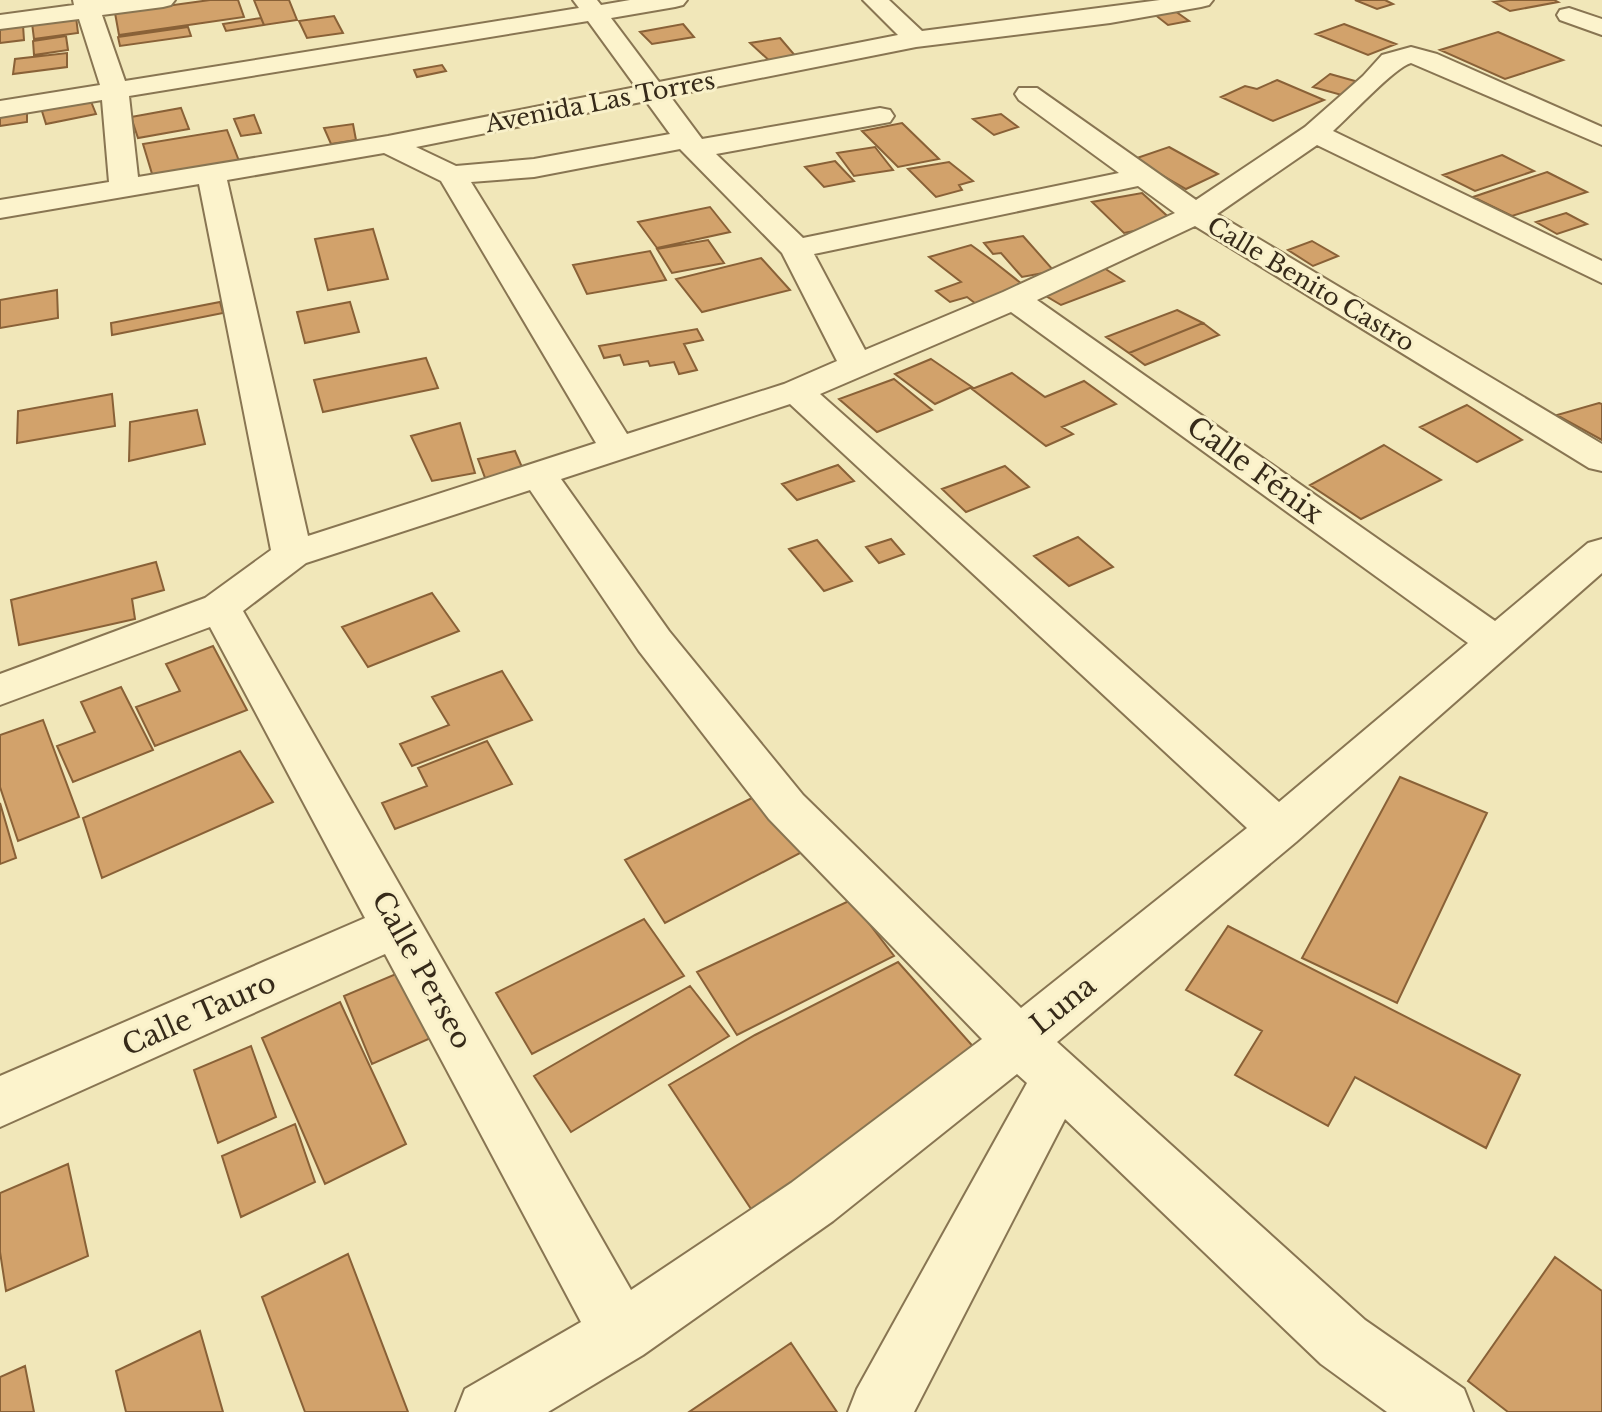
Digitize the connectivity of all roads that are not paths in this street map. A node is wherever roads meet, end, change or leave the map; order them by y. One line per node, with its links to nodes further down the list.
1 (163, 0): 5 (street)
2 (675, 0): 6 (street)
3 (875, 0): 10 (street)
4 (1201, 0): 10 (street, Avenida Las Torres)
5 (86, 6): 8 (street); 11 (street)
6 (590, 6): 11 (street); 12 (street)
7 (1569, 15): 9 (street)
8 (0, 22)
9 (1602, 28)
10 (916, 39): 12 (street, Avenida Las Torres)
11 (115, 91): 14 (street); 23 (street)
12 (654, 91): 18 (street, Avenida Las Torres); 19 (street)
13 (1028, 94): 22 (street, Calle Benito Castro)
14 (0, 109)
15 (880, 116): 19 (street)
16 (1315, 133): 17 (street); 25 (street); 27 (street)
17 (1602, 137)
18 (388, 144): 20 (street, Avenida Las Torres); 21 (street)
19 (691, 144): 21 (street); 26 (street)
20 (211, 172): 23 (street, Avenida Las Torres); 35 (street)
21 (452, 175): 31 (street)
22 (1140, 177): 25 (street, Calle Benito Castro); 26 (street)
23 (124, 187): 24 (street, Avenida Las Torres)
24 (0, 209)
25 (1196, 214): 28 (street); 32 (street, Calle Benito Castro)
26 (796, 249): 29 (street)
27 (1602, 273)
28 (1014, 299): 29 (street); 37 (street, Calle Fénix)
29 (855, 364): 30 (street)
30 (796, 391): 31 (street); 39 (street)
31 (617, 448): 33 (street)
32 (1602, 460)
33 (539, 475): 35 (street); 41 (street)
34 (1602, 552): 37 (street, Luna)
35 (292, 554): 36 (street)
36 (220, 608): 38 (street); 40 (street, Calle Perseo)
37 (1495, 642): 39 (street, Luna)
38 (0, 690)
39 (1279, 829): 41 (street, Luna)
40 (398, 926): 42 (street, Calle Tauro); 43 (street, Calle Perseo)
41 (1038, 1059): 43 (street, Luna); 45 (street); 46 (street)
42 (0, 1102)
43 (621, 1333): 44 (street, Luna)
44 (488, 1412)
45 (880, 1412)
46 (1441, 1412)

